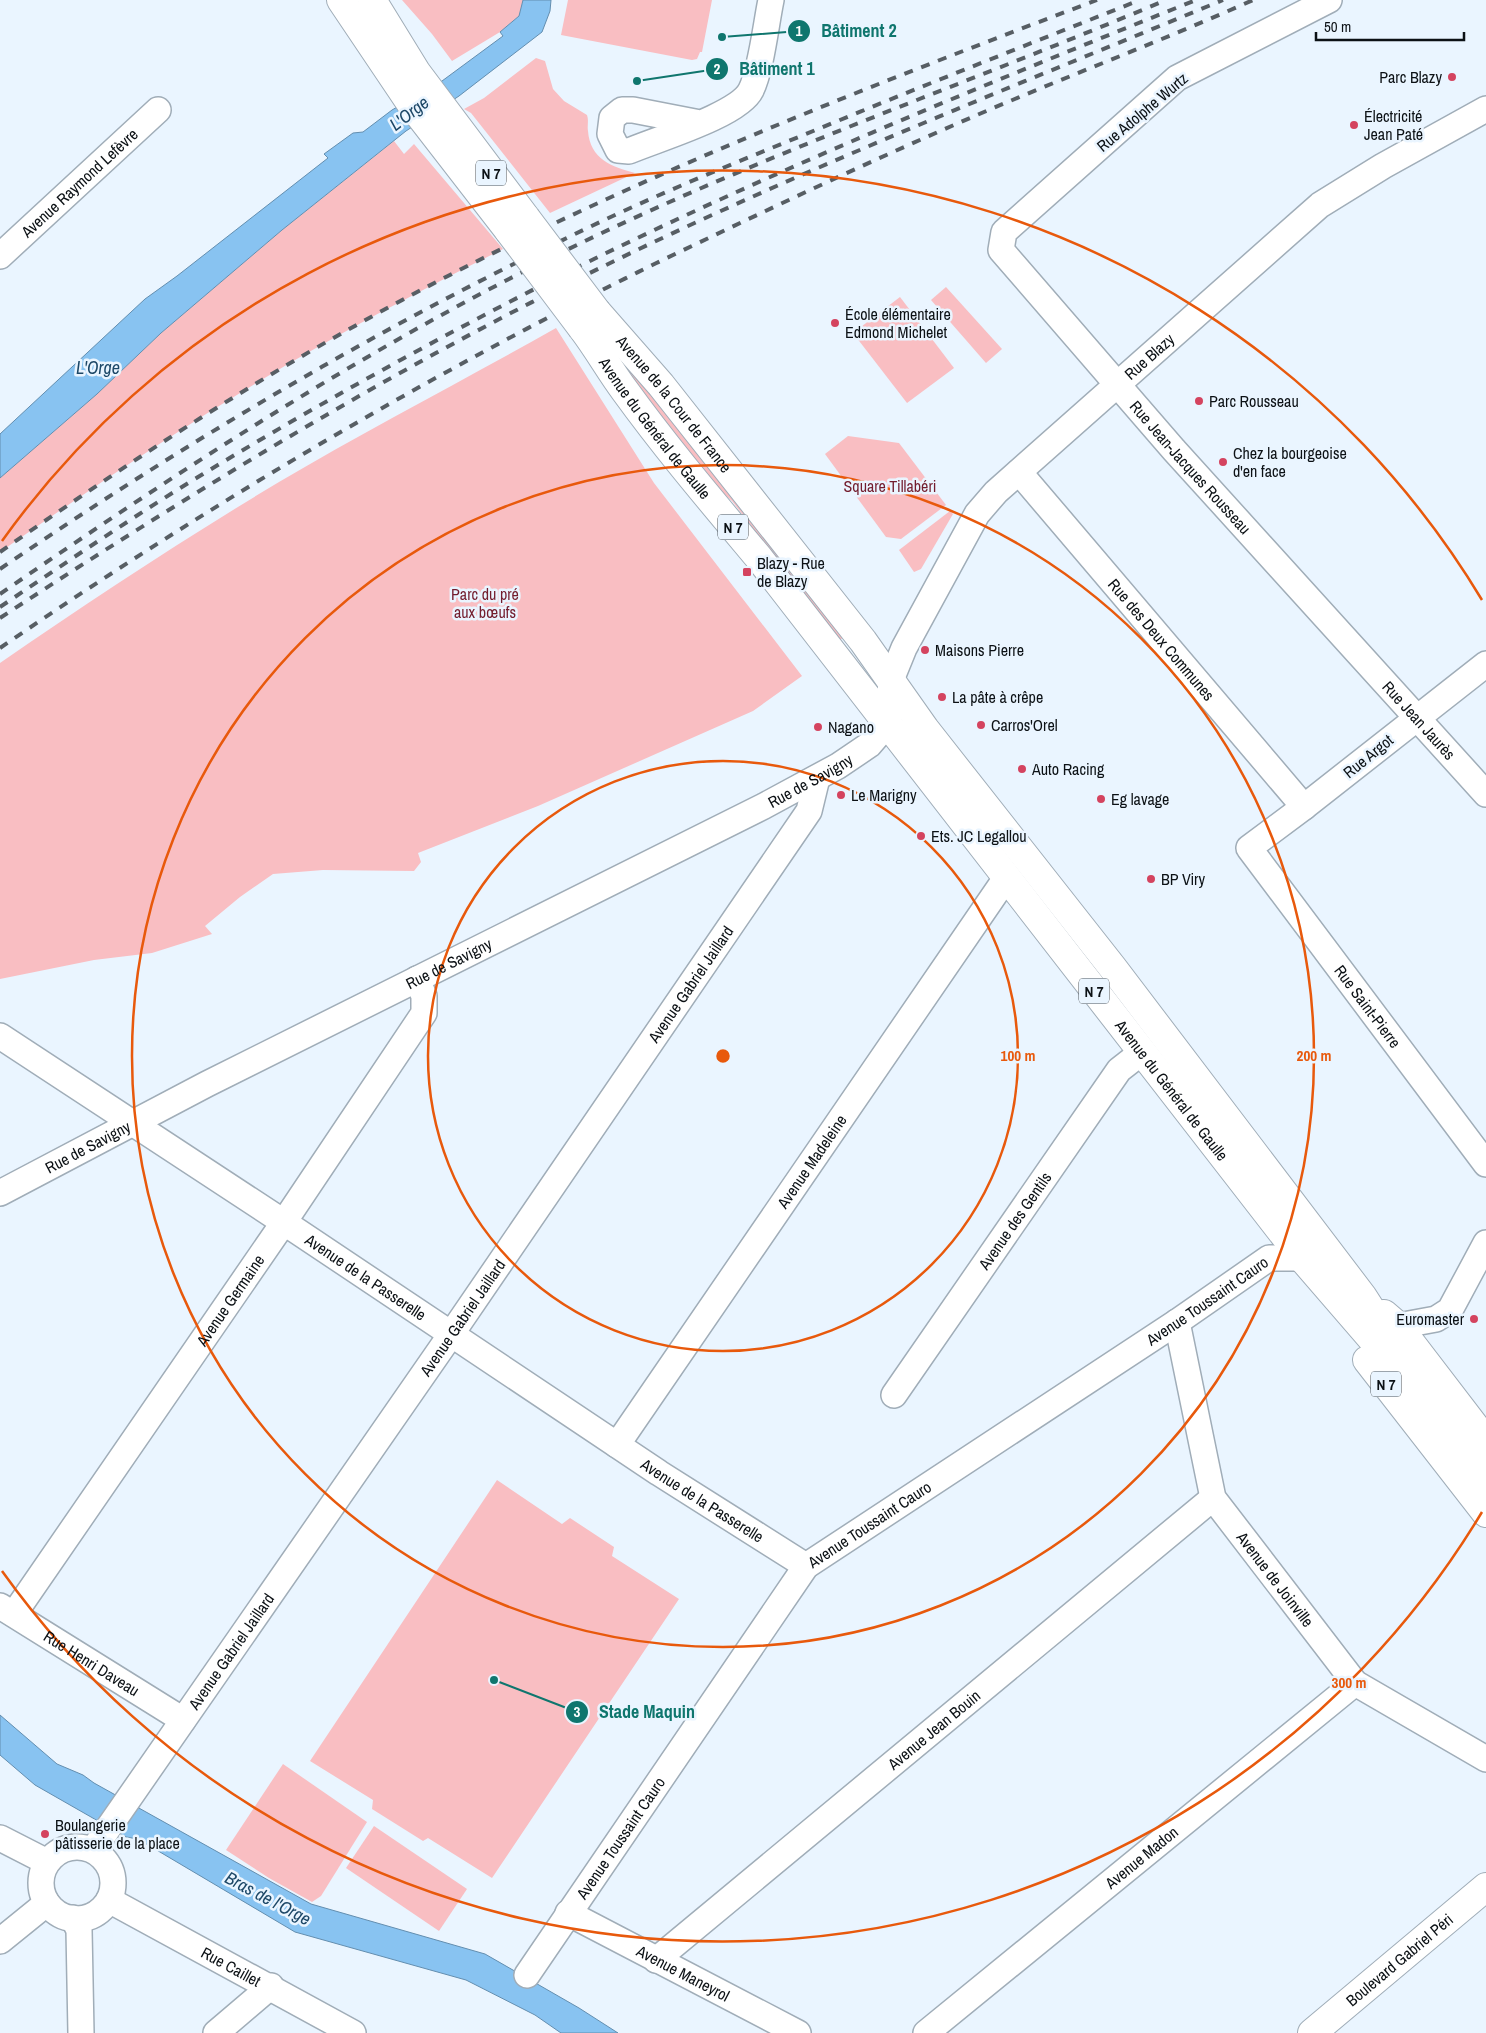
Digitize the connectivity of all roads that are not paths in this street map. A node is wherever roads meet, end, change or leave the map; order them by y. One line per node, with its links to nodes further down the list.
1 (341, 0): 5 (main road, N 7)
2 (372, 0): 5 (main road, N 7)
3 (771, 0): 8 (street)
4 (1329, 0): 9 (street, Rue Adolphe Wurtz)
5 (407, 78): 11 (main road, Avenue de la Cour de France / N 7, bridge)
6 (1486, 109): 12 (street, Rue Blazy)
7 (158, 110): 10 (street, Avenue Raymond Lefèvre)
8 (700, 123)
9 (1002, 238): 12 (street, Rue Jean-Jacques Rousseau)
10 (0, 256)
11 (590, 320): 16 (main road, Avenue de la Cour de France / N 7); 18 (main road, Avenue du Général de Gaulle / N 7)
12 (1117, 385): 13 (street, Rue Blazy); 14 (street, Rue Jean-Jacques Rousseau)
13 (1019, 472): 16 (street, Rue Blazy); 21 (street, Rue des Deux Communes)
14 (1352, 645): 17 (street, Rue Jean Jaurès)
15 (1486, 664): 17 (street, Rue Argot)
16 (892, 680): 18 (street); 24 (main road, Avenue de la Cour de France / N 7)
17 (1417, 716): 20 (street, Rue Jean Jaurès); 21 (street, Rue Argot)
18 (888, 724): 19 (street, Rue de Savigny); 23 (main road, Avenue du Général de Gaulle / N 7)
19 (817, 778): 25 (street, Rue de Savigny); 37 (street, Avenue Gabriel Jaillard)
20 (1486, 794)
21 (1304, 807): 22 (street, Rue Argot)
22 (1249, 848): 29 (street, Rue Saint-Pierre)
23 (1006, 878): 27 (main road, Avenue du Général de Gaulle / N 7); 41 (street, Avenue Madeleine)
24 (1051, 889): 34 (main road, Avenue du Général de Gaulle / N 7)
25 (417, 979): 28 (street, Rue de Savigny); 31 (street, Avenue Germaine)
26 (0, 1036): 28 (street, Avenue de la Passerelle)
27 (1142, 1052): 33 (main road, Avenue du Général de Gaulle / N 7); 38 (street, Avenue des Gentils)
28 (132, 1123): 30 (street, Rue de Savigny); 31 (street, Avenue de la Passerelle)
29 (1486, 1164)
30 (0, 1193)
31 (284, 1222): 37 (street, Avenue de la Passerelle); 46 (street, Avenue Germaine)
32 (1486, 1243): 36 (street)
33 (1302, 1258): 35 (street, Avenue Toussaint Cauro); 39 (main road, Avenue du Général de Gaulle / N 7); 44 (main road, Avenue du Général de Gaulle / N 7)
34 (1363, 1297): 36 (main road, Avenue du Général de Gaulle / N 7); 39 (main road, Avenue du Général de Gaulle / N 7)
35 (1177, 1322): 43 (street, Avenue de Joinville); 45 (street, Avenue Toussaint Cauro)
36 (1398, 1326): 40 (main road, Avenue du Général de Gaulle / N 7)
37 (452, 1334): 41 (street, Avenue de la Passerelle); 48 (street, Avenue Gabriel Jaillard)
38 (894, 1395)
39 (1442, 1420): 42 (main road, Avenue du Général de Gaulle / N 7)
40 (1486, 1441)
41 (617, 1446): 45 (street, Avenue de la Passerelle)
42 (1486, 1476)
43 (1213, 1498): 47 (street, Avenue de Joinville); 59 (street, Avenue Jean Bouin)
44 (1486, 1513)
45 (806, 1566): 56 (street, Avenue Toussaint Cauro)
46 (7, 1610): 48 (street, Rue Henri Daveau)
47 (1355, 1683): 49 (street, Avenue de Joinville); 66 (street, Avenue Madon)
48 (183, 1720): 51 (street, Avenue Gabriel Jaillard)
49 (1486, 1759)
50 (0, 1838): 52 (street)
51 (93, 1850): 52 (street); 54 (street)
52 (47, 1862): 55 (street)
53 (1486, 1887): 67 (main road, Boulevard Gabriel Péri)
54 (109, 1900): 57 (street); 61 (street, Rue Caillet)
55 (47, 1903): 57 (street); 58 (street)
56 (568, 1913): 59 (street, Avenue Maneyrol); 60 (street, Avenue Toussaint Cauro)
57 (72, 1918): 62 (street)
58 (0, 1941)
59 (656, 1960): 65 (street, Avenue Maneyrol)
60 (527, 1975)
61 (271, 1986): 63 (street); 64 (street, Rue Caillet)
62 (82, 2033)
63 (216, 2033)
64 (353, 2033)
65 (798, 2033)
66 (926, 2033)
67 (1312, 2033)

